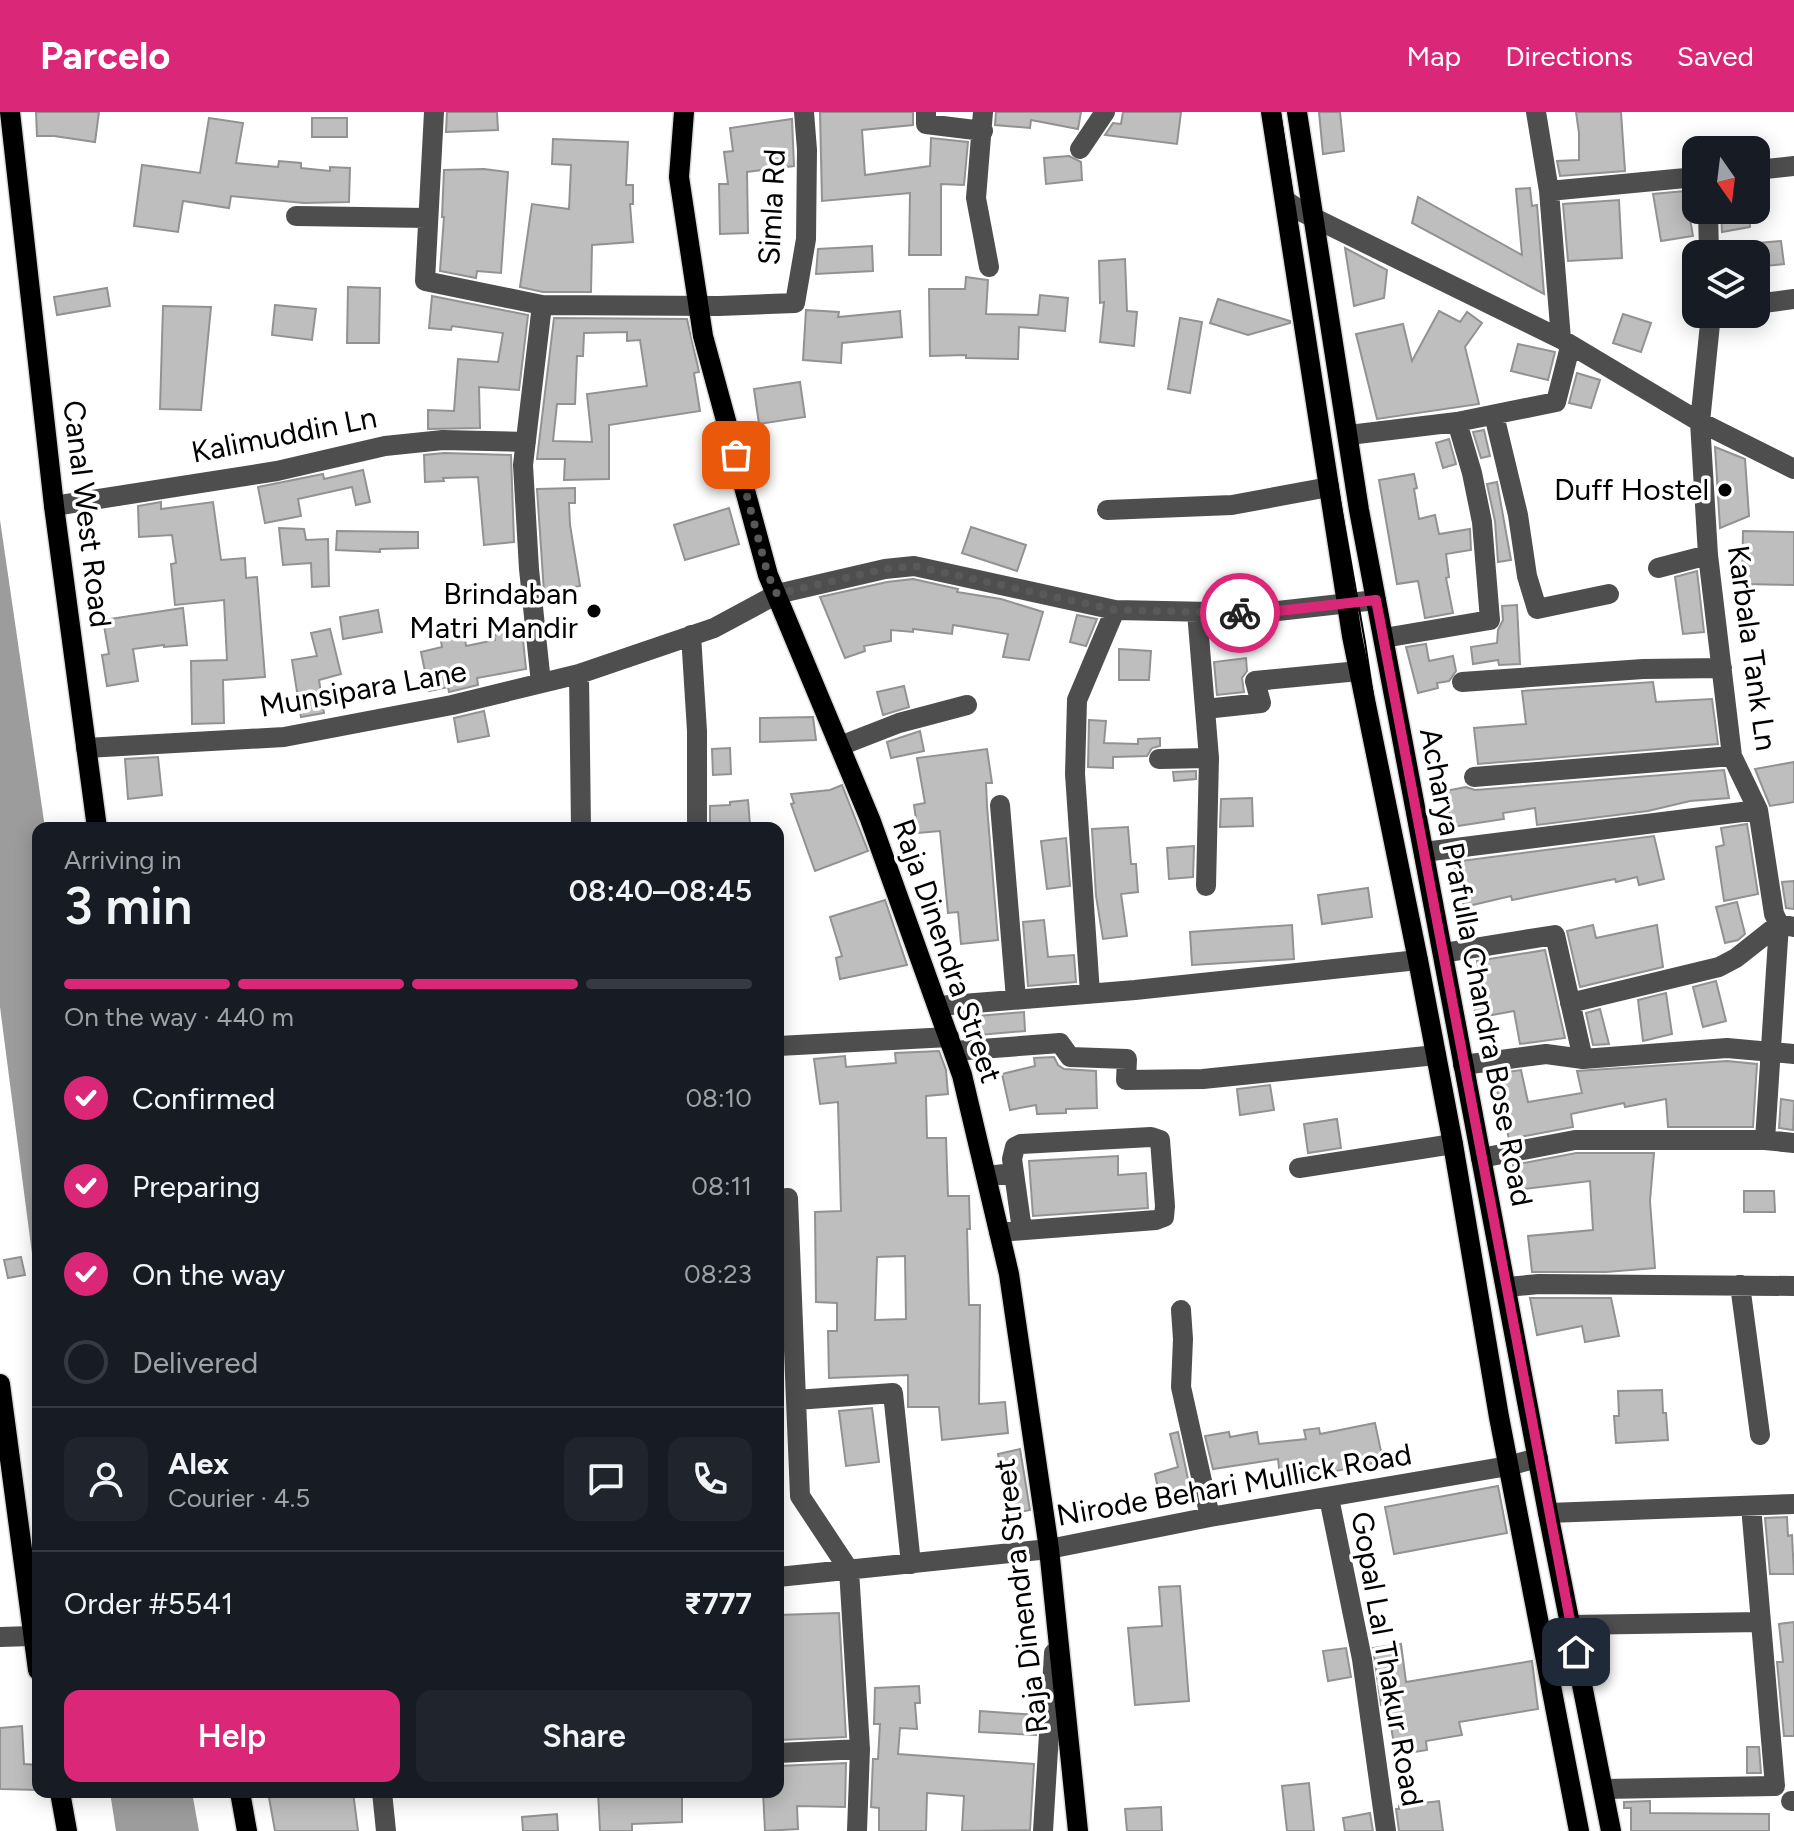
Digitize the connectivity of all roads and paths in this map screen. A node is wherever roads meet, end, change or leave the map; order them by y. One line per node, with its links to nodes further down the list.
1 (10, 112): 34 (main road, Canal West Road)
2 (434, 112): 19 (street)
3 (684, 112): 24 (main road, Raja Dinendra Street)
4 (804, 112): 24 (street, Simla Rd)
5 (926, 112): 10 (street)
6 (1105, 112): 11 (street)
7 (1271, 112): 16 (main road, Acharya Prafulla Chandra Bose Road)
8 (1297, 112): 18 (main road, Acharya Prafulla Chandra Bose Road)
9 (1536, 112): 15 (street)
10 (983, 122): 20 (street)
11 (1080, 149)
12 (1794, 166): 13 (street)
13 (1770, 169)
14 (1682, 178): 15 (street)
15 (1549, 191): 26 (street)
16 (1285, 200): 18 (street); 33 (main road, Acharya Prafulla Chandra Bose Road)
17 (296, 216): 19 (street)
18 (1314, 217): 26 (street); 30 (main road, Acharya Prafulla Chandra Bose Road)
19 (427, 218): 23 (street)
20 (989, 267)
21 (1794, 299): 22 (street)
22 (1770, 302)
23 (542, 305): 24 (street); 31 (street)
24 (699, 305): 38 (main road, Raja Dinendra Street)
25 (1710, 328): 29 (street, Karbala Tank Ln)
26 (1565, 343): 27 (street); 29 (street)
27 (1494, 415): 28 (street); 39 (street)
28 (1457, 422): 30 (street); 45 (street)
29 (1700, 422): 32 (street); 36 (street, Karbala Tank Ln)
30 (1349, 435): 40 (main road, Acharya Prafulla Chandra Bose Road)
31 (526, 442): 34 (street, Kalimuddin Ln); 50 (street)
32 (1794, 469)
33 (1329, 487): 35 (street); 41 (main road, Acharya Prafulla Chandra Bose Road)
34 (54, 506): 54 (main road, Canal West Road)
35 (1107, 510)
36 (1708, 555): 37 (street); 46 (street, Karbala Tank Ln)
37 (1658, 568)
38 (777, 594): 42 (street, Munsipara Lane); 44 (street, Munsipara Lane); 53 (main road, Raja Dinendra Street)
39 (1609, 594)
40 (1376, 600): 41 (street, Munsipara Lane); 45 (main road, Acharya Prafulla Chandra Bose Road)
41 (1347, 603): 43 (street, Munsipara Lane); 47 (main road, Acharya Prafulla Chandra Bose Road)
42 (1115, 610): 43 (street, Munsipara Lane); 69 (street)
43 (1197, 612): 52 (street)
44 (691, 635): 48 (street, Munsipara Lane); 63 (street)
45 (1384, 638): 64 (main road, Acharya Prafulla Chandra Bose Road)
46 (1722, 668): 49 (street); 55 (street, Karbala Tank Ln)
47 (1359, 671): 52 (street); 68 (main road, Acharya Prafulla Chandra Bose Road)
48 (579, 674): 50 (street, Munsipara Lane); 62 (street)
49 (1462, 682)
50 (541, 683): 54 (street, Munsipara Lane)
51 (967, 705): 53 (street)
52 (1205, 709): 56 (street)
53 (840, 746): 72 (main road, Raja Dinendra Street)
54 (86, 748): 61 (main road, Canal West Road)
55 (1732, 756): 58 (street); 60 (street, Karbala Tank Ln)
56 (1209, 758): 57 (street); 65 (street)
57 (1159, 759)
58 (1474, 777)
59 (1000, 805): 70 (street)
60 (1758, 810): 64 (street); 66 (street, Karbala Tank Ln)
61 (96, 822)
62 (581, 822)
63 (697, 822)
64 (1424, 852): 67 (main road, Acharya Prafulla Chandra Bose Road)
65 (1206, 886)
66 (1786, 925): 71 (street); 75 (street, Karbala Tank Ln)
67 (1443, 953): 71 (street); 79 (main road, Acharya Prafulla Chandra Bose Road)
68 (1418, 960): 69 (street); 77 (main road, Acharya Prafulla Chandra Bose Road)
69 (1090, 993): 70 (street)
70 (1016, 999): 72 (street)
71 (1570, 1003): 78 (street)
72 (938, 1006): 73 (main road, Raja Dinendra Street)
73 (951, 1044): 74 (street); 77 (street); 86 (main road, Raja Dinendra Street)
74 (784, 1046)
75 (1771, 1052): 76 (street); 78 (street); 80 (street, Karbala Tank Ln)
76 (1794, 1054)
77 (1436, 1055): 82 (main road, Acharya Prafulla Chandra Bose Road)
78 (1583, 1059): 79 (street)
79 (1463, 1065): 83 (main road, Acharya Prafulla Chandra Bose Road)
80 (1765, 1140): 81 (street); 83 (street)
81 (1794, 1143)
82 (1453, 1144): 84 (street); 100 (main road, Acharya Prafulla Chandra Bose Road)
83 (1481, 1158): 93 (main road, Acharya Prafulla Chandra Bose Road)
84 (1299, 1168)
85 (1014, 1173): 86 (street); 89 (street); 89 (street)
86 (986, 1176): 90 (main road, Raja Dinendra Street)
87 (784, 1198): 95 (street)
88 (1161, 1228): 90 (street)
89 (1022, 1230): 90 (street)
90 (999, 1234): 106 (main road, Raja Dinendra Street)
91 (1740, 1285): 92 (street); 93 (street); 98 (street)
92 (1794, 1286)
93 (1507, 1287): 99 (main road, Acharya Prafulla Chandra Bose Road)
94 (1181, 1310): 105 (street)
95 (787, 1374): 97 (street)
96 (0, 1384): 110 (main road)
97 (796, 1400): 107 (street); 108 (street)
98 (1760, 1435)
99 (1538, 1458): 100 (street, Nirode Behari Mullick Road); 104 (main road, Acharya Prafulla Chandra Bose Road)
100 (1508, 1466): 101 (street, Nirode Behari Mullick Road); 122 (main road, Acharya Prafulla Chandra Bose Road)
101 (1329, 1498): 105 (street, Nirode Behari Mullick Road); 129 (street, Gopal Lal Thakur Road)
102 (1794, 1504): 103 (street)
103 (1751, 1506): 104 (street); 112 (street)
104 (1548, 1513): 113 (main road, Acharya Prafulla Chandra Bose Road)
105 (1210, 1517): 106 (street, Nirode Behari Mullick Road)
106 (1049, 1549): 107 (street, Nirode Behari Mullick Road); 111 (main road, Raja Dinendra Street)
107 (911, 1564): 108 (street, Nirode Behari Mullick Road)
108 (849, 1570): 109 (street, Nirode Behari Mullick Road); 116 (street)
109 (784, 1576)
110 (32, 1615)
111 (1056, 1617): 127 (street); 128 (main road, Raja Dinendra Street)
112 (1760, 1622): 113 (street); 118 (street)
113 (1571, 1625): 118 (main road, Acharya Prafulla Chandra Bose Road)
114 (32, 1636): 115 (street)
115 (0, 1637)
116 (860, 1749): 117 (street); 126 (street)
117 (784, 1753)
118 (1603, 1789): 131 (main road, Acharya Prafulla Chandra Bose Road)
119 (61, 1798): 123 (main road)
120 (241, 1798): 124 (main road)
121 (383, 1798): 125 (street)
122 (1579, 1830): 130 (street)
123 (67, 1831)
124 (247, 1831)
125 (386, 1831)
126 (857, 1831)
127 (1043, 1831)
128 (1078, 1831)
129 (1386, 1831)
130 (1572, 1831)
131 (1611, 1831)

